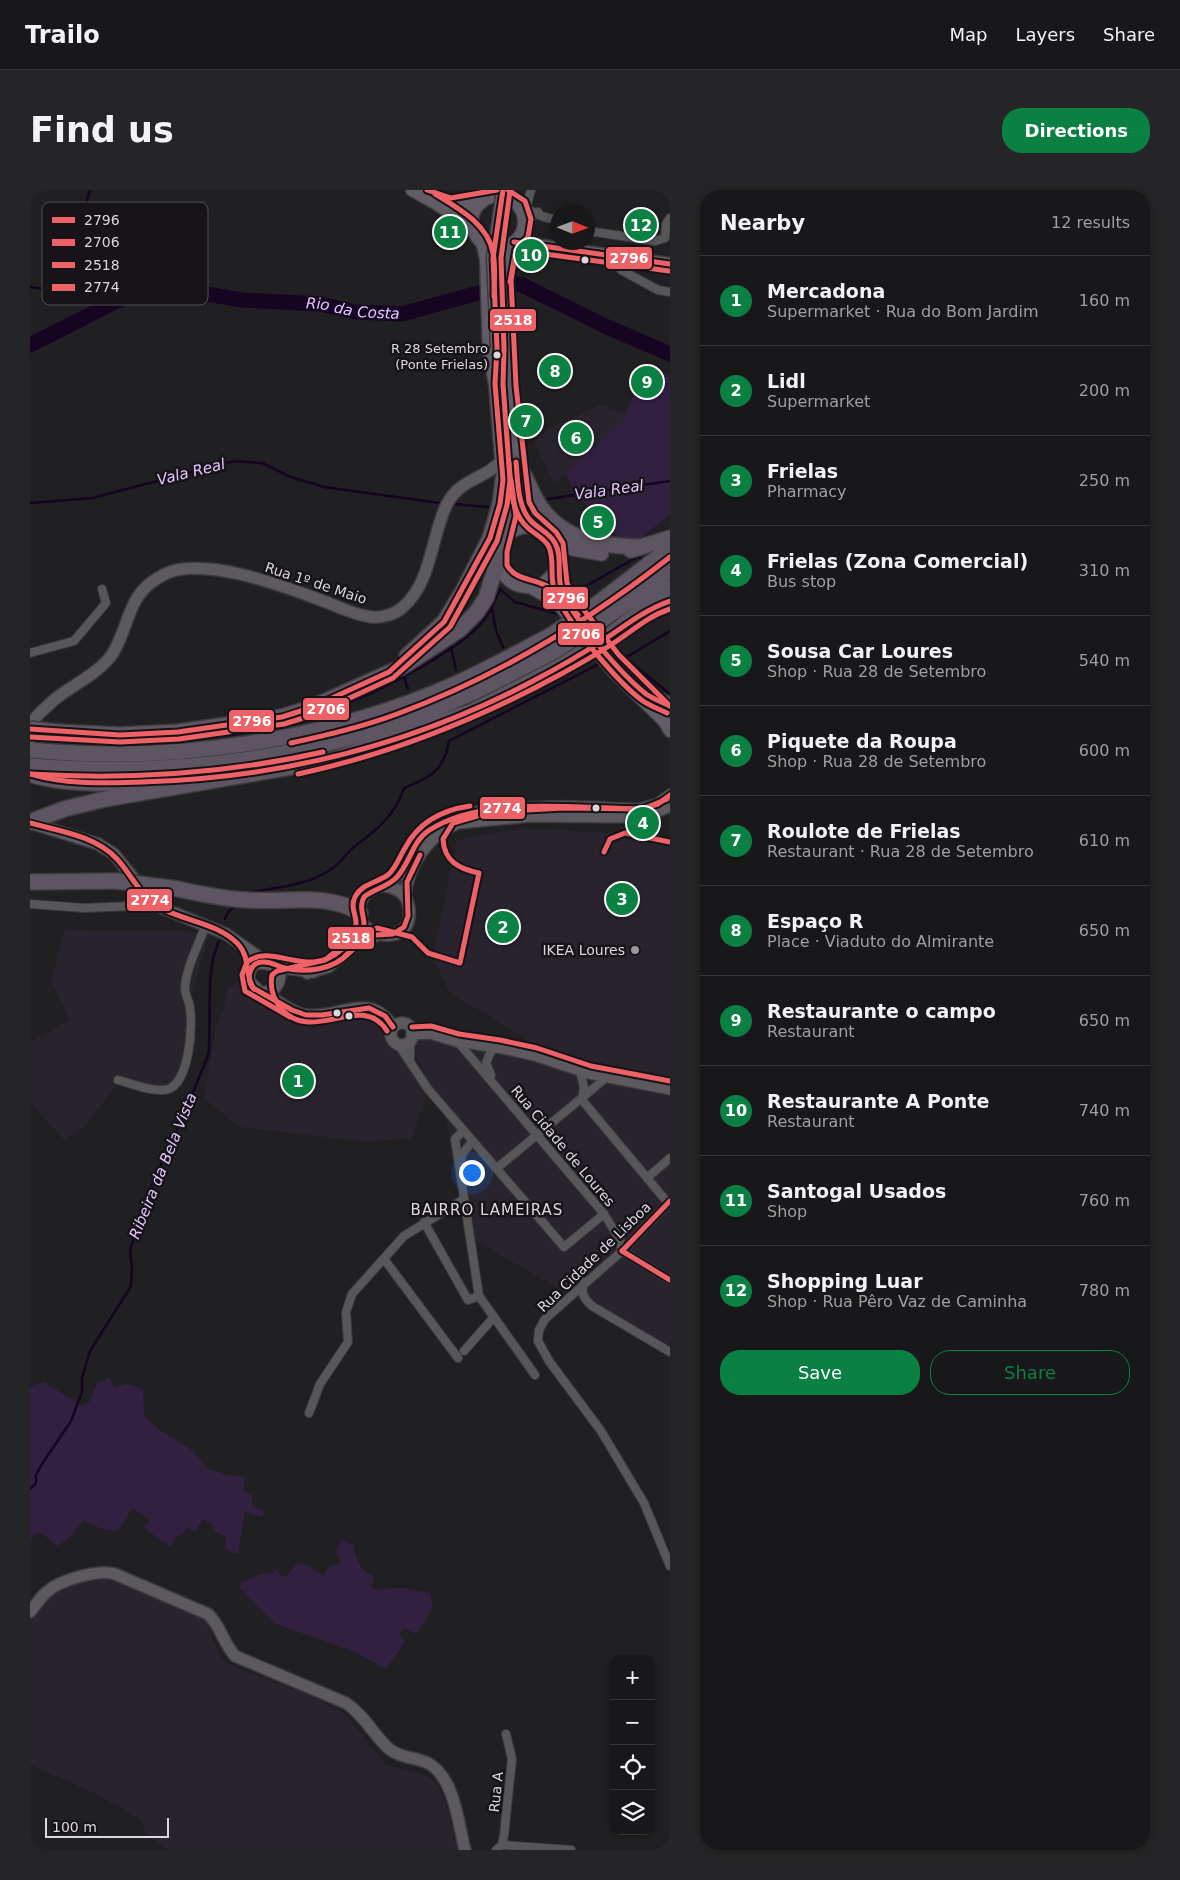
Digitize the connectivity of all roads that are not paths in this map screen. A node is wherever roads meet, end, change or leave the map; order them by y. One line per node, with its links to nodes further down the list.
1 (412, 190): 8 (main road)
2 (473, 190): 7 (street)
3 (503, 190): 22 (main road, bridge)
4 (508, 190): 22 (main road)
5 (531, 190): 9 (street)
6 (484, 197): 7 (main road); 9 (main road); 14 (main road)
7 (468, 203): 8 (main road)
8 (438, 204): 14 (main road)
9 (520, 206): 10 (street); 13 (main road)
10 (538, 212): 11 (street); 13 (street)
11 (550, 218)
12 (670, 218): 15 (street)
13 (523, 228): 17 (main road); 18 (main road)
14 (474, 229): 16 (main road)
15 (595, 233)
16 (482, 242): 17 (main road); 23 (main road)
17 (512, 244): 18 (main road); 24 (main road)
18 (536, 244): 19 (main road)
19 (622, 257): 20 (main road); 21 (street)
20 (670, 264)
21 (670, 292)
22 (500, 347): 23 (main road); 24 (main road)
23 (495, 384): 25 (main road)
24 (509, 387): 25 (main road)
25 (509, 461): 26 (main road); 27 (main road); 31 (highway); 46 (street, Rua 1º de Maio)
26 (504, 480): 30 (main road); 42 (highway)
27 (538, 528): 28 (main road); 30 (main road)
28 (551, 537): 31 (highway); 34 (main road)
29 (670, 538): 31 (highway)
30 (504, 539): 33 (main road)
31 (640, 547)
32 (670, 548): 51 (highway, bridge)
33 (498, 560): 36 (main road); 42 (highway)
34 (557, 566): 36 (main road); 43 (main road)
35 (670, 568): 54 (highway, bridge)
36 (530, 587): 47 (main road)
37 (670, 587): 40 (highway)
38 (102, 589): 41 (street)
39 (670, 602): 40 (highway)
40 (628, 622): 55 (highway, bridge)
41 (30, 653)
42 (389, 672): 46 (highway, bridge)
43 (647, 694): 44 (highway); 45 (main road)
44 (670, 706)
45 (670, 717)
46 (32, 722): 48 (street)
47 (670, 731)
48 (30, 739)
49 (30, 743): 51 (highway)
50 (30, 750): 51 (highway)
51 (70, 754)
52 (30, 766): 54 (highway)
53 (30, 774): 54 (highway)
54 (69, 775): 55 (highway)
55 (235, 777): 58 (highway)
56 (670, 795): 60 (street)
57 (670, 806): 61 (street)
58 (30, 823): 63 (street)
59 (30, 882): 64 (highway, bridge)
60 (383, 886): 61 (street); 64 (street)
61 (405, 896): 67 (street)
62 (30, 904): 63 (street)
63 (155, 905): 65 (street)
64 (362, 919): 67 (street); 68 (street)
65 (205, 927): 66 (street); 83 (street)
66 (226, 934): 69 (street); 70 (street)
67 (377, 935): 68 (street)
68 (355, 945): 71 (street)
69 (268, 963): 70 (street); 71 (street); 72 (street)
70 (250, 971): 73 (street)
71 (313, 972): 72 (street)
72 (278, 982): 73 (street); 74 (street)
73 (265, 993): 74 (street)
74 (286, 1006): 75 (street)
75 (393, 1027): 76 (street); 78 (street)
76 (411, 1037): 77 (street); 78 (street); 80 (street)
77 (457, 1041): 79 (street); 84 (street)
78 (398, 1044): 80 (street)
79 (498, 1047): 81 (street); 84 (street)
80 (410, 1059): 87 (street)
81 (580, 1070): 82 (street); 86 (street)
82 (607, 1078): 85 (street); 86 (street)
83 (118, 1080)
84 (497, 1086): 88 (street, Rua Cidade de Loures)
85 (670, 1089)
86 (582, 1100): 88 (street); 93 (street)
87 (463, 1131): 89 (street); 91 (street)
88 (537, 1134): 92 (street); 96 (street, Rua Cidade de Loures)
89 (473, 1141): 91 (street); 92 (street)
90 (670, 1158): 93 (street)
91 (460, 1168): 94 (street)
92 (498, 1168): 96 (street)
93 (646, 1178): 95 (street)
94 (464, 1199): 97 (street); 102 (street)
95 (669, 1202): 98 (street, Rua Cidade de Lisboa)
96 (604, 1214): 98 (street, Rua Cidade de Loures)
97 (424, 1222): 99 (street); 102 (street)
98 (622, 1251): 100 (street); 101 (street, Rua Cidade de Lisboa)
99 (384, 1259): 106 (street); 108 (street)
100 (670, 1280)
101 (584, 1282): 105 (street); 109 (street, Rua Cidade de Lisboa)
102 (479, 1296): 103 (street)
103 (494, 1317): 104 (street); 107 (street)
104 (464, 1351)
105 (670, 1352)
106 (458, 1358)
107 (535, 1375)
108 (309, 1413)
109 (670, 1566)
110 (30, 1612): 113 (street)
111 (506, 1734): 112 (street, Rua A)
112 (499, 1847): 114 (street)
113 (466, 1850)
114 (571, 1850)

